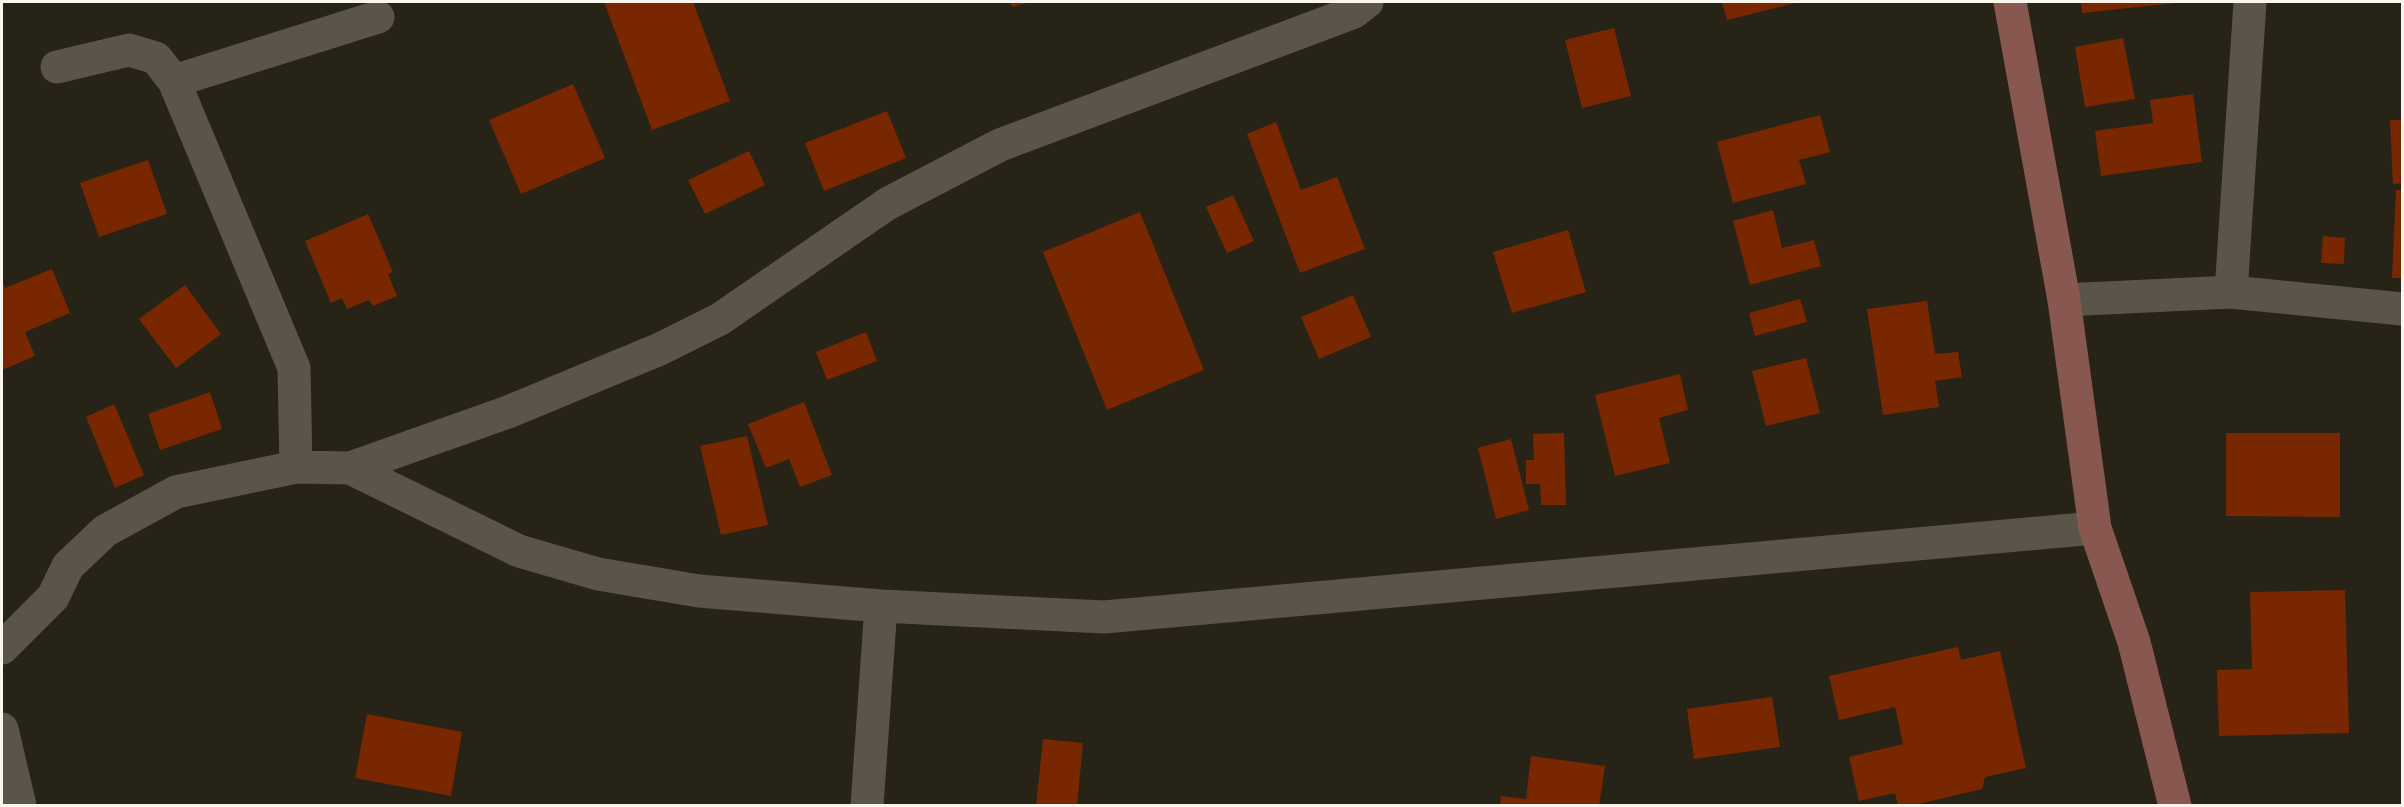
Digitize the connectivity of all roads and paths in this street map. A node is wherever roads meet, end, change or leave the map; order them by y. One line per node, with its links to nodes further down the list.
1 (1367, 2): 11 (street)
2 (2010, 2): 8 (street)
3 (2250, 2): 7 (street)
4 (378, 17): 6 (street)
5 (57, 68): 6 (street)
6 (174, 81): 10 (street)
7 (2231, 292): 8 (street); 9 (street)
8 (2064, 300): 12 (street)
9 (2403, 309)
10 (296, 467): 11 (street); 14 (street)
11 (350, 468): 13 (street)
12 (2095, 528): 13 (street); 18 (street)
13 (881, 606): 17 (street)
14 (2, 648)
15 (2, 729): 16 (street)
16 (20, 806)
17 (867, 806)
18 (2175, 806)

